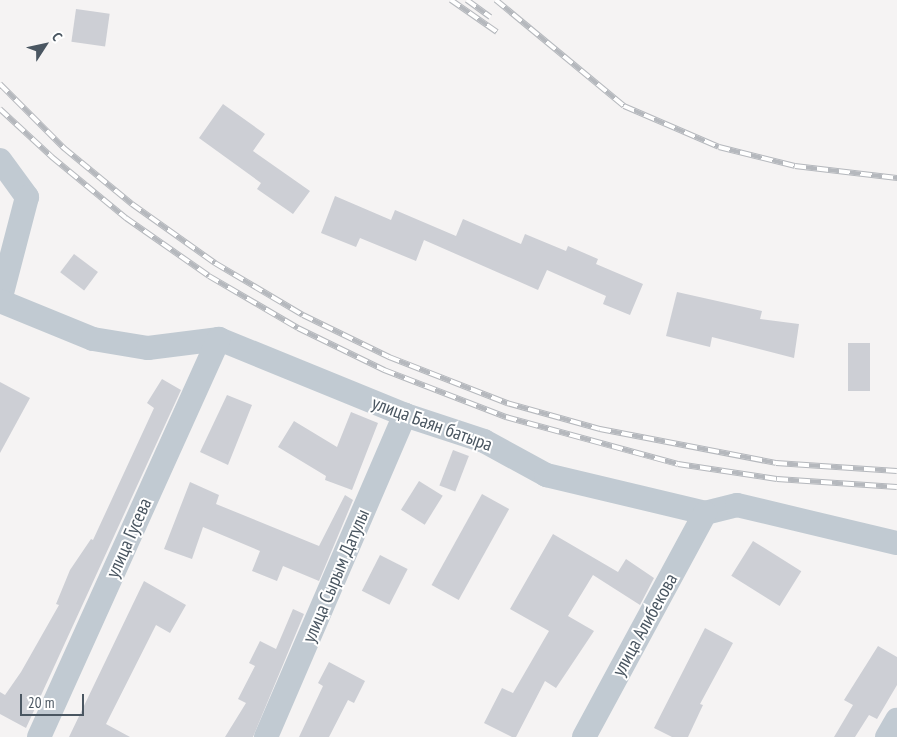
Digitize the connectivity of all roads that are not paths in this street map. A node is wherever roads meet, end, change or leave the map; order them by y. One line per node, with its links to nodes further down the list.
1 (0, 160): 2 (street)
2 (0, 301): 3 (street, улица Баян батыра)
3 (219, 340): 4 (street, улица Баян батыра); 8 (street, улица Гусева)
4 (405, 415): 5 (street, улица Баян батыра); 9 (street, улица Сырым Датулы)
5 (706, 513): 6 (street, улица Баян батыра); 10 (street, улица Алибекова)
6 (897, 543)
7 (897, 720): 11 (street)
8 (39, 737)
9 (266, 737)
10 (584, 737)
11 (887, 737)

